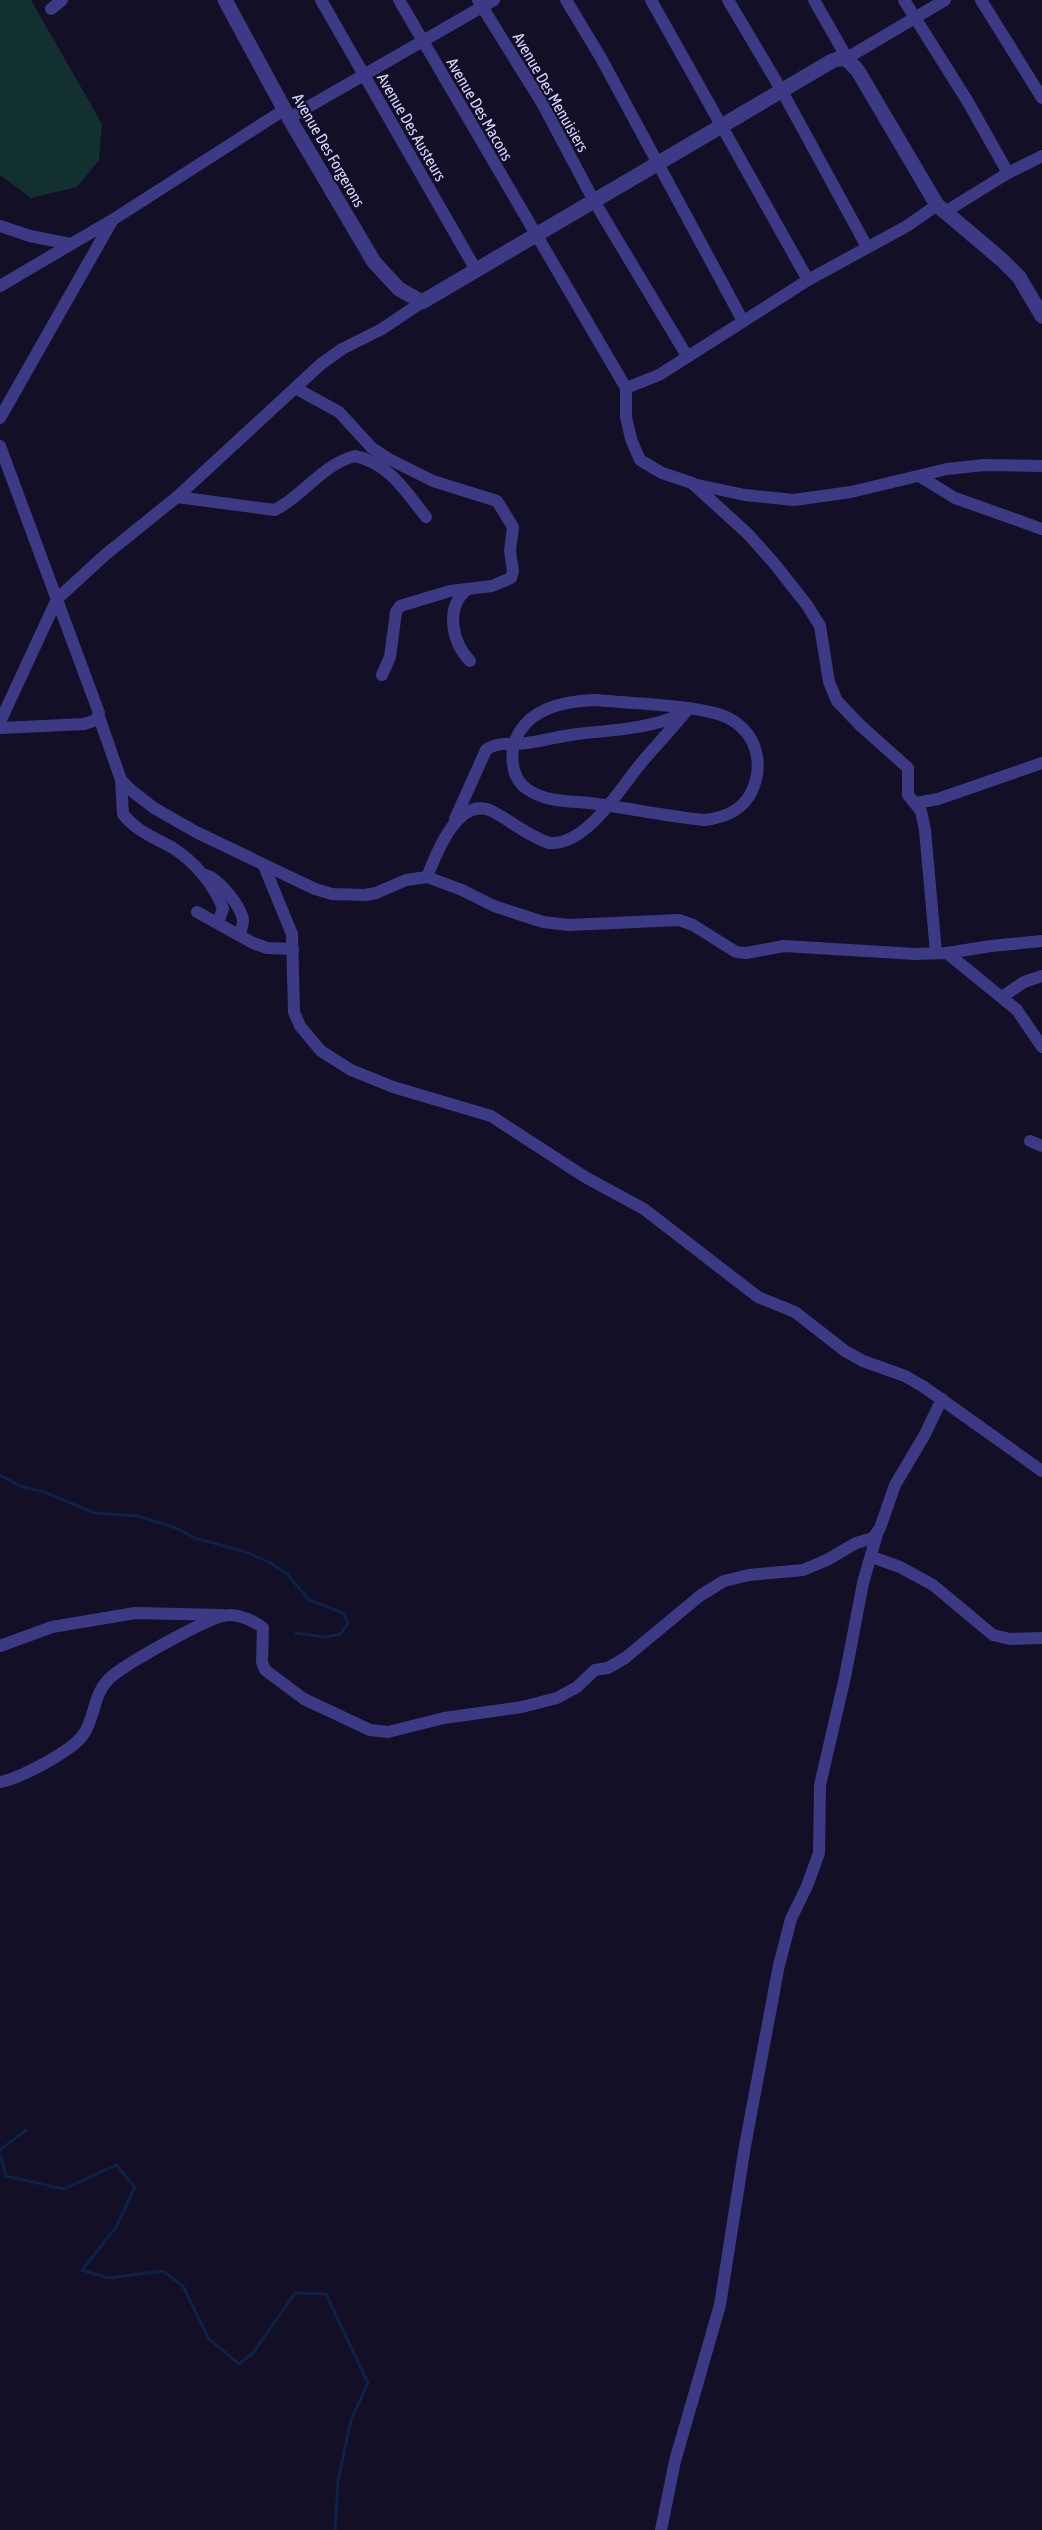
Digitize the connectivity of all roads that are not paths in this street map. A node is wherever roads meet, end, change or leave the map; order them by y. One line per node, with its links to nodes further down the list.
1 (62, 0): 14 (street)
2 (225, 0): 21 (street, Avenue Des Forgerons)
3 (321, 0): 18 (street, Avenue Des Austeurs)
4 (399, 0): 16 (street, Avenue Des Macons)
5 (494, 0): 13 (street)
6 (566, 0): 24 (street)
7 (651, 0): 22 (street)
8 (728, 0): 19 (street)
9 (814, 0): 17 (street)
10 (904, 0): 15 (street)
11 (945, 0): 15 (street)
12 (981, 0): 20 (street)
13 (480, 4): 16 (street); 26 (street, Avenue Des Menuisiers)
14 (51, 9)
15 (915, 18): 17 (street); 25 (street)
16 (422, 42): 18 (street); 30 (street, Avenue Des Macons)
17 (847, 58): 19 (street); 27 (street)
18 (363, 75): 21 (street); 33 (street, Avenue Des Austeurs)
19 (782, 91): 22 (street); 32 (street)
20 (1042, 98)
21 (286, 114): 28 (street); 36 (street, Avenue Des Forgerons)
22 (721, 126): 24 (street); 34 (street)
23 (1042, 156): 25 (street)
24 (658, 162): 26 (street); 38 (street)
25 (1008, 173): 27 (street)
26 (594, 201): 30 (street); 39 (street, Avenue Des Menuisiers)
27 (941, 208): 32 (street); 37 (street)
28 (114, 219): 31 (street); 42 (street)
29 (0, 226): 31 (street)
30 (535, 235): 33 (street); 40 (street, Avenue Des Macons)
31 (70, 244): 35 (street)
32 (867, 247): 34 (street)
33 (476, 270): 36 (street)
34 (808, 280): 38 (street)
35 (0, 286)
36 (422, 302): 41 (street)
37 (1042, 316)
38 (743, 321): 39 (street)
39 (687, 356): 40 (street)
40 (626, 388): 46 (street)
41 (297, 389): 47 (street); 50 (street)
42 (0, 418)
43 (0, 446): 51 (street)
44 (1042, 466): 45 (street)
45 (919, 476): 46 (street); 49 (street)
46 (692, 483): 61 (street)
47 (177, 497): 48 (street); 51 (street)
48 (426, 517)
49 (1042, 529)
50 (466, 590): 52 (street); 53 (street)
51 (57, 599): 55 (street); 56 (street)
52 (470, 661)
53 (382, 675)
54 (688, 709): 58 (street); 58 (street); 62 (street); 62 (street)
55 (99, 717): 57 (street); 60 (street)
56 (0, 722)
57 (0, 728)
58 (514, 745): 62 (street); 63 (street)
59 (1040, 766): 61 (street)
60 (121, 780): 64 (street); 65 (street)
61 (916, 803): 72 (street)
62 (608, 806): 63 (street)
63 (452, 828): 66 (street)
64 (264, 866): 66 (street); 71 (street)
65 (202, 874): 68 (street); 69 (street)
66 (427, 877): 72 (street)
67 (197, 912): 68 (street)
68 (218, 923): 69 (street)
69 (239, 935): 71 (street)
70 (1042, 941): 72 (street)
71 (293, 949): 78 (street)
72 (941, 953): 74 (street)
73 (1042, 976): 74 (street)
74 (1002, 997): 75 (street)
75 (1042, 1047)
76 (1030, 1141): 77 (street)
77 (1042, 1146)
78 (942, 1399): 79 (street); 80 (street)
79 (1042, 1471)
80 (877, 1534): 81 (street); 82 (street)
81 (872, 1557): 83 (street); 86 (street)
82 (228, 1615): 84 (street); 85 (street)
83 (1042, 1638)
84 (0, 1647)
85 (0, 1782)
86 (661, 2530)

